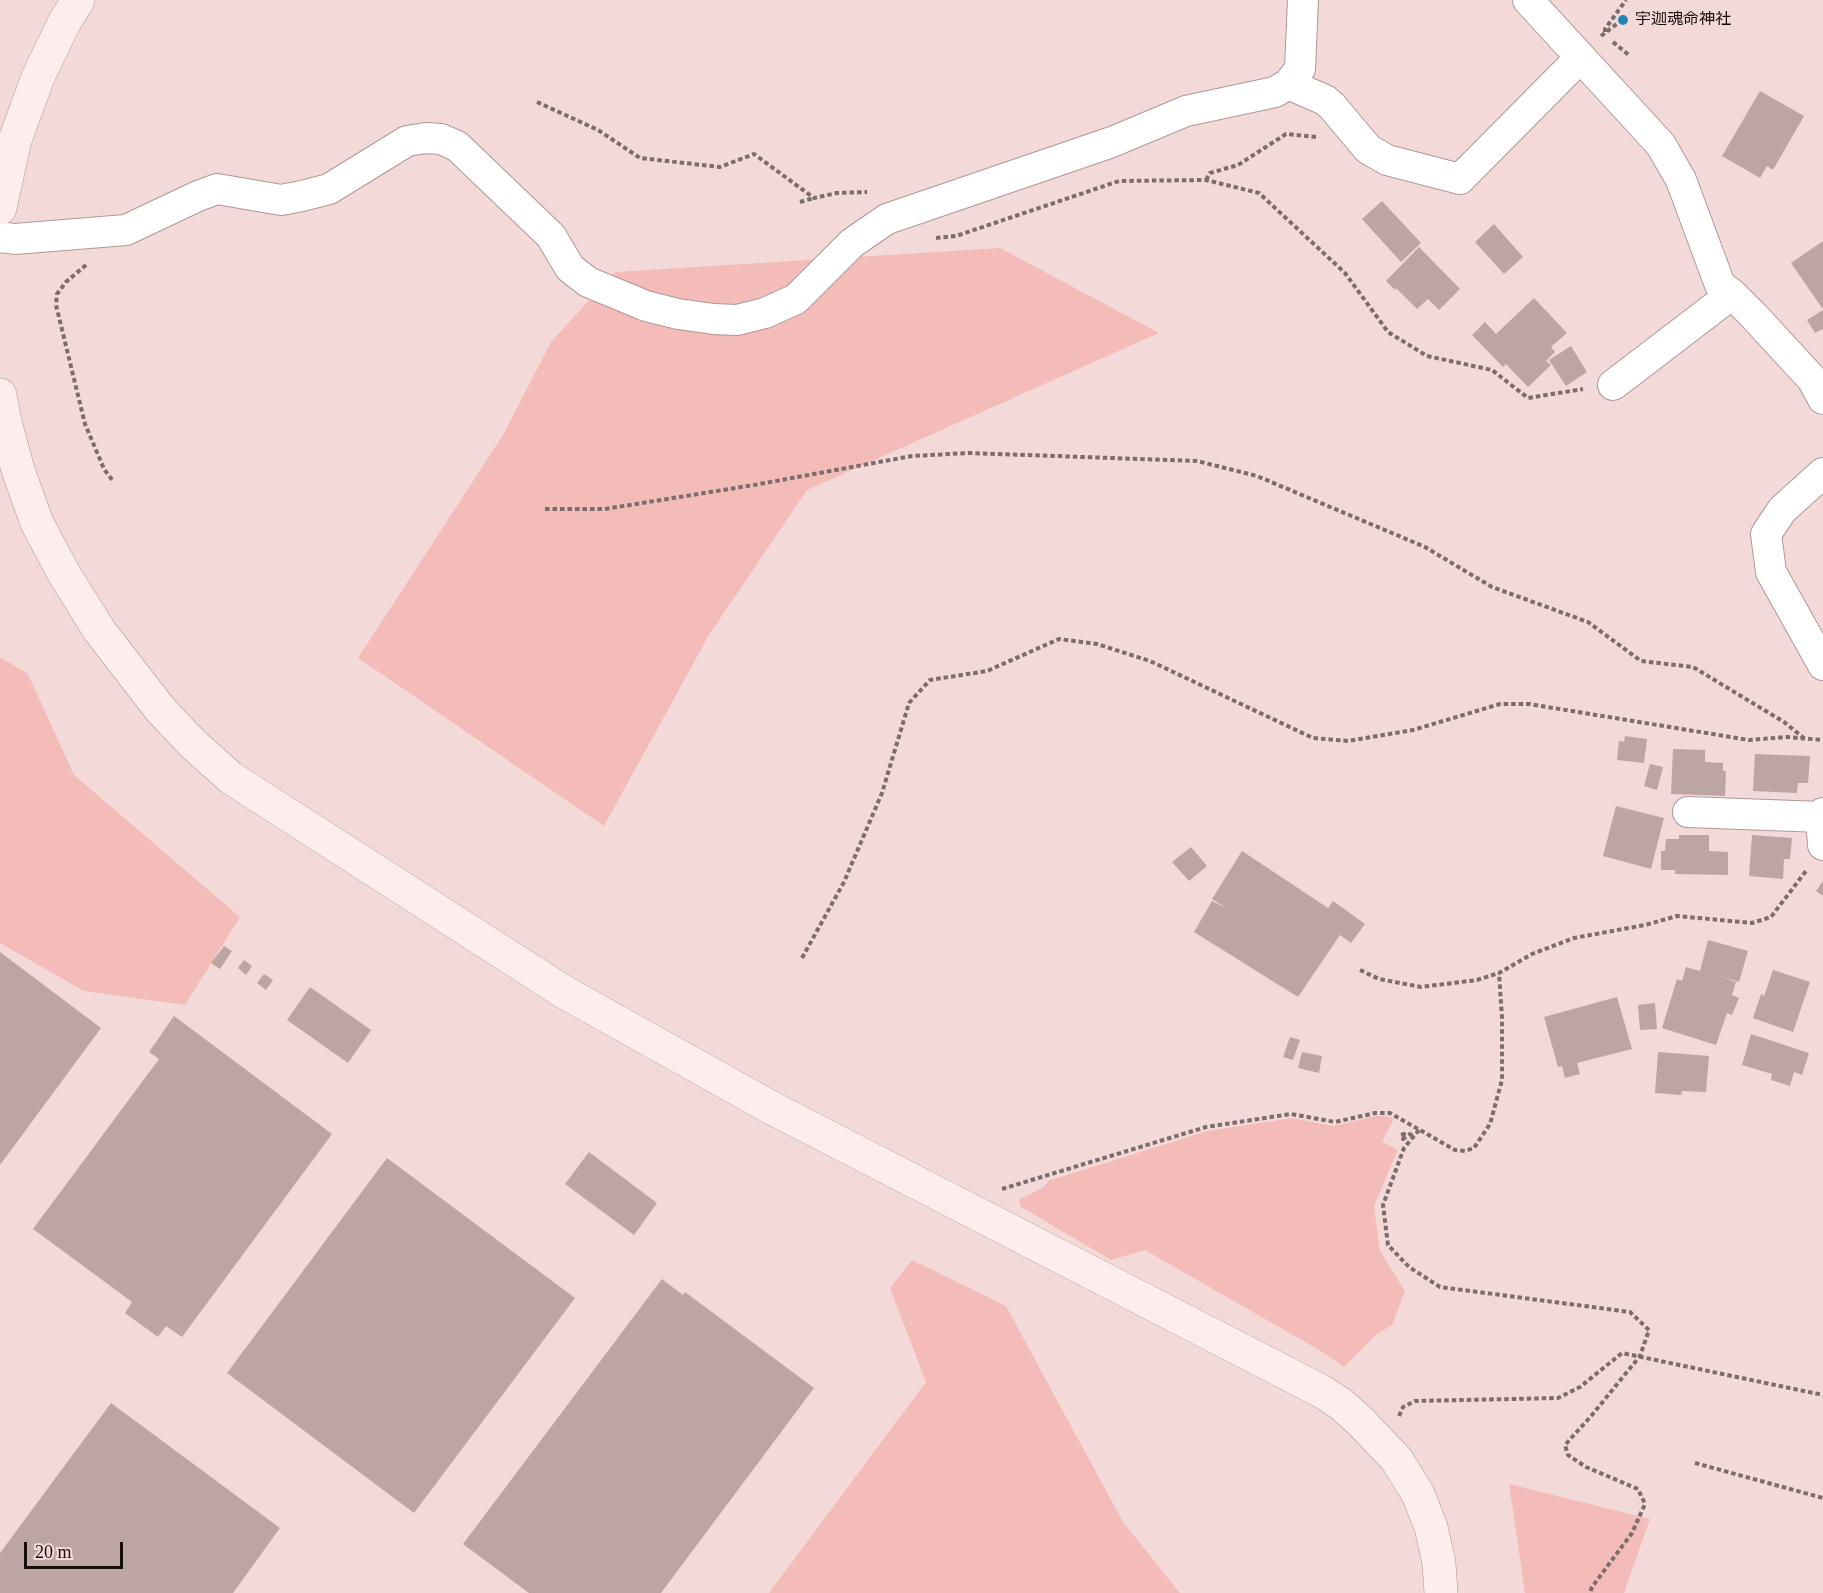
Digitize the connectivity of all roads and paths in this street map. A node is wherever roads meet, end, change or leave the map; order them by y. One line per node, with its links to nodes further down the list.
1 (78, 0): 14 (street)
2 (1304, 0): 7 (street)
3 (1528, 0): 6 (street)
4 (1626, 0): 5 (path)
5 (1618, 23)
6 (1580, 58): 9 (street); 18 (street)
7 (1288, 84): 9 (street); 15 (street)
8 (537, 102): 12 (path)
9 (1332, 106): 10 (path)
10 (1206, 180): 17 (path); 19 (path)
11 (870, 192): 12 (path)
12 (814, 198): 13 (path)
13 (800, 202)
14 (0, 208)
15 (114, 231): 16 (street); 23 (path)
16 (0, 237)
17 (926, 239)
18 (1732, 294): 19 (street); 21 (street)
19 (1613, 385)
20 (0, 395): 36 (street)
21 (1823, 399)
22 (1823, 473): 25 (street)
23 (113, 481)
24 (545, 509): 26 (path)
25 (1823, 665)
26 (1805, 739): 27 (path); 30 (path)
27 (1823, 740)
28 (1688, 812): 29 (street)
29 (1819, 835): 32 (path)
30 (802, 958)
31 (1360, 970): 32 (path)
32 (1499, 973): 33 (path)
33 (1419, 1130): 35 (path); 36 (path)
34 (1401, 1135): 35 (path)
35 (1414, 1137): 37 (path)
36 (956, 1204): 39 (street)
37 (1640, 1356): 38 (path); 39 (path); 43 (path)
38 (1823, 1395)
39 (1384, 1447): 42 (street)
40 (1695, 1463): 41 (path)
41 (1823, 1498)
42 (1441, 1593)
43 (1590, 1593)

